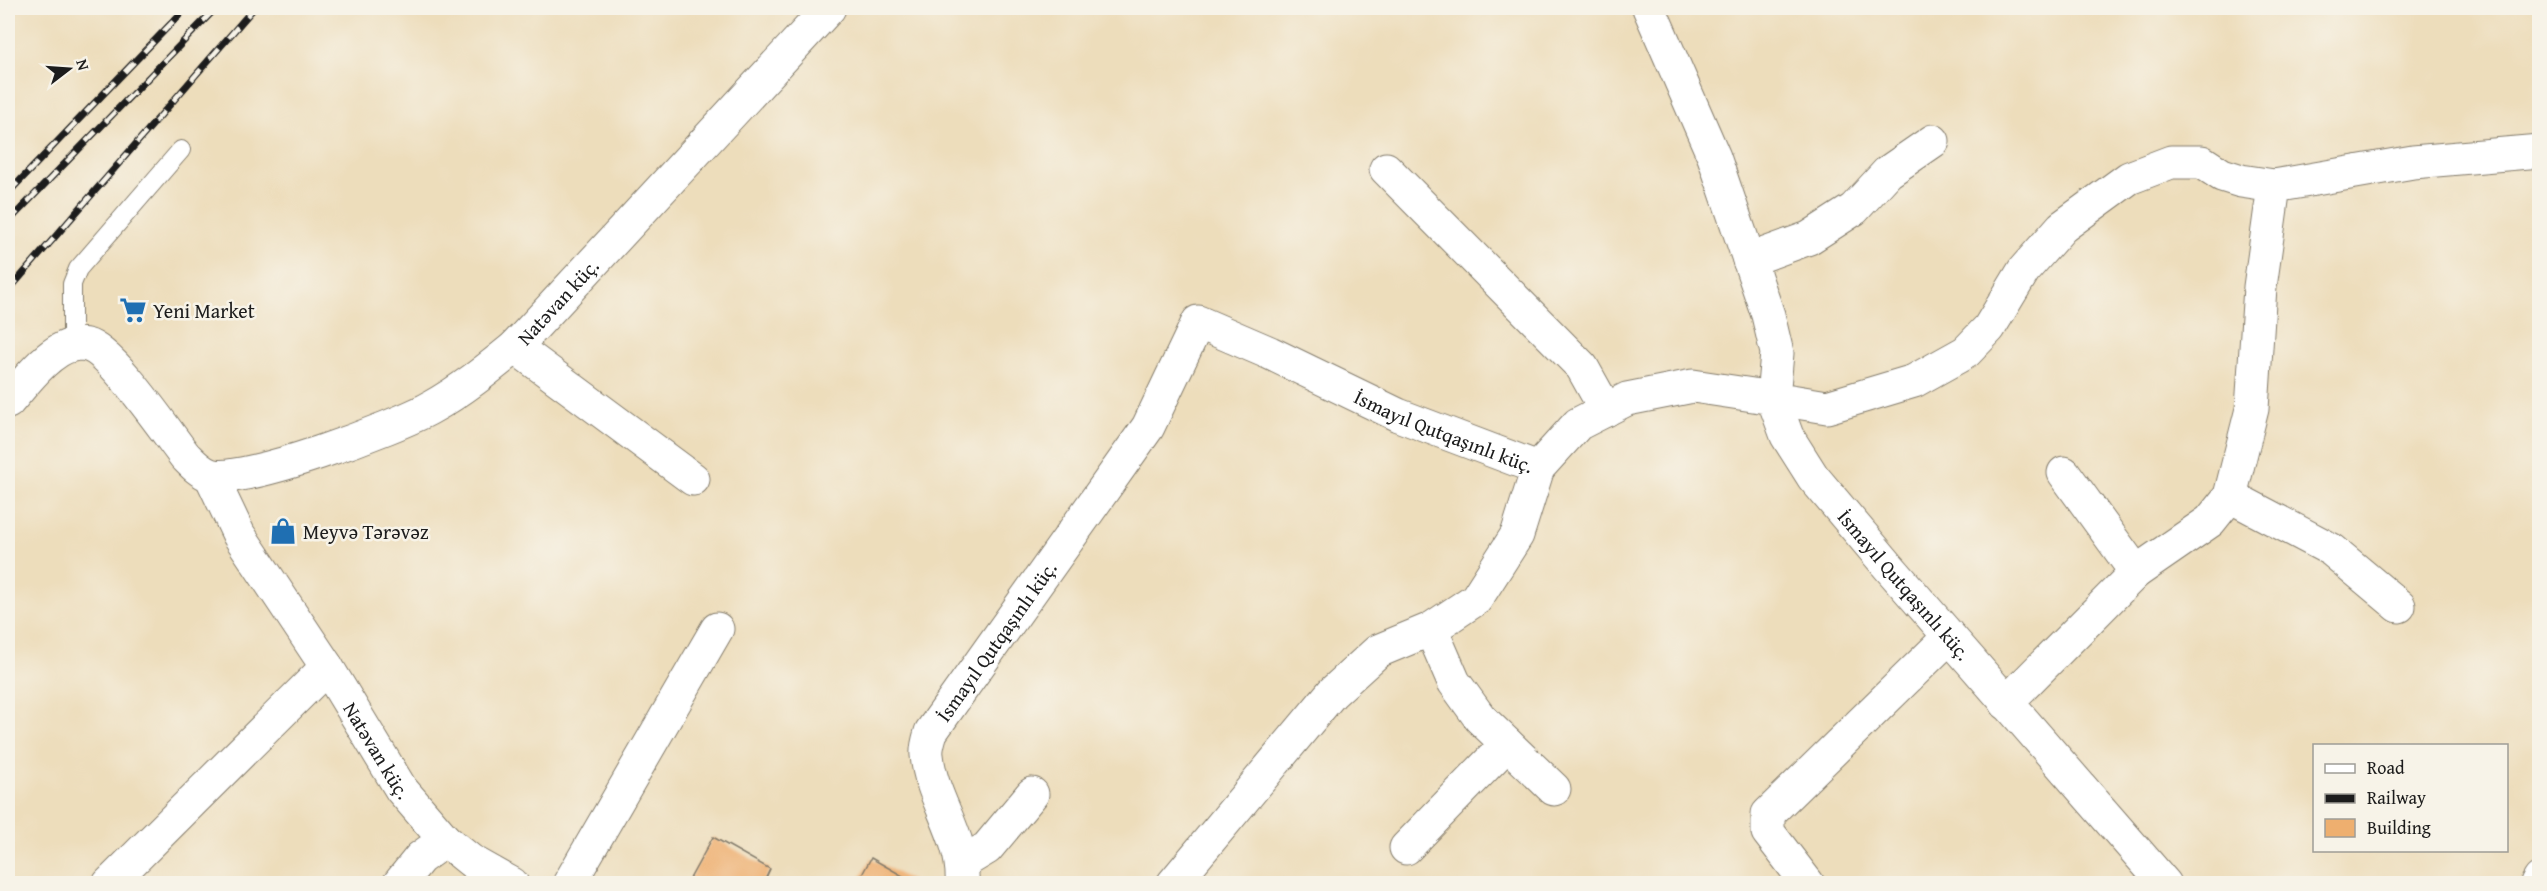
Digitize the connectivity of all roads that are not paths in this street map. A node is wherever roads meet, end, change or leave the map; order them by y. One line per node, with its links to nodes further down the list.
1 (829, 8): 10 (street, Natəvan küç.)
2 (1649, 8): 8 (street)
3 (1933, 141): 8 (street)
4 (181, 150): 9 (lane)
5 (2540, 151): 7 (street)
6 (1386, 169): 13 (street)
7 (2274, 186): 11 (street); 18 (street)
8 (1749, 260): 11 (street)
9 (72, 345): 12 (street); 16 (street, Natəvan küç.)
10 (515, 347): 16 (street, Natəvan küç.); 17 (street)
11 (1773, 398): 13 (street, İsmayıl Qutqaşınlı küç.); 23 (street, İsmayıl Qutqaşınlı küç.)
12 (8, 402)
13 (1606, 410): 14 (street, İsmayıl Qutqaşınlı küç.)
14 (1538, 468): 22 (street); 31 (street, İsmayıl Qutqaşınlı küç.)
15 (2064, 473): 19 (street)
16 (211, 476): 24 (street, Natəvan küç.)
17 (693, 479)
18 (2230, 496): 19 (street); 20 (street)
19 (2136, 572): 25 (street)
20 (2399, 606)
21 (717, 629): 36 (street)
22 (1431, 629): 26 (street); 37 (street)
23 (1949, 637): 25 (street, İsmayıl Qutqaşınlı küç.); 38 (street)
24 (327, 667): 29 (street, Natəvan küç.); 33 (street)
25 (2006, 703): 39 (street, İsmayıl Qutqaşınlı küç.)
26 (1507, 744): 27 (street); 30 (street)
27 (1554, 789)
28 (1032, 794): 31 (street)
29 (445, 840): 34 (street); 35 (street)
30 (1406, 848)
31 (962, 873)
32 (2540, 879): 40 (street)
33 (109, 884)
34 (399, 884)
35 (512, 884)
36 (569, 884)
37 (1173, 884)
38 (1808, 884)
39 (2165, 884)
40 (2537, 884)

